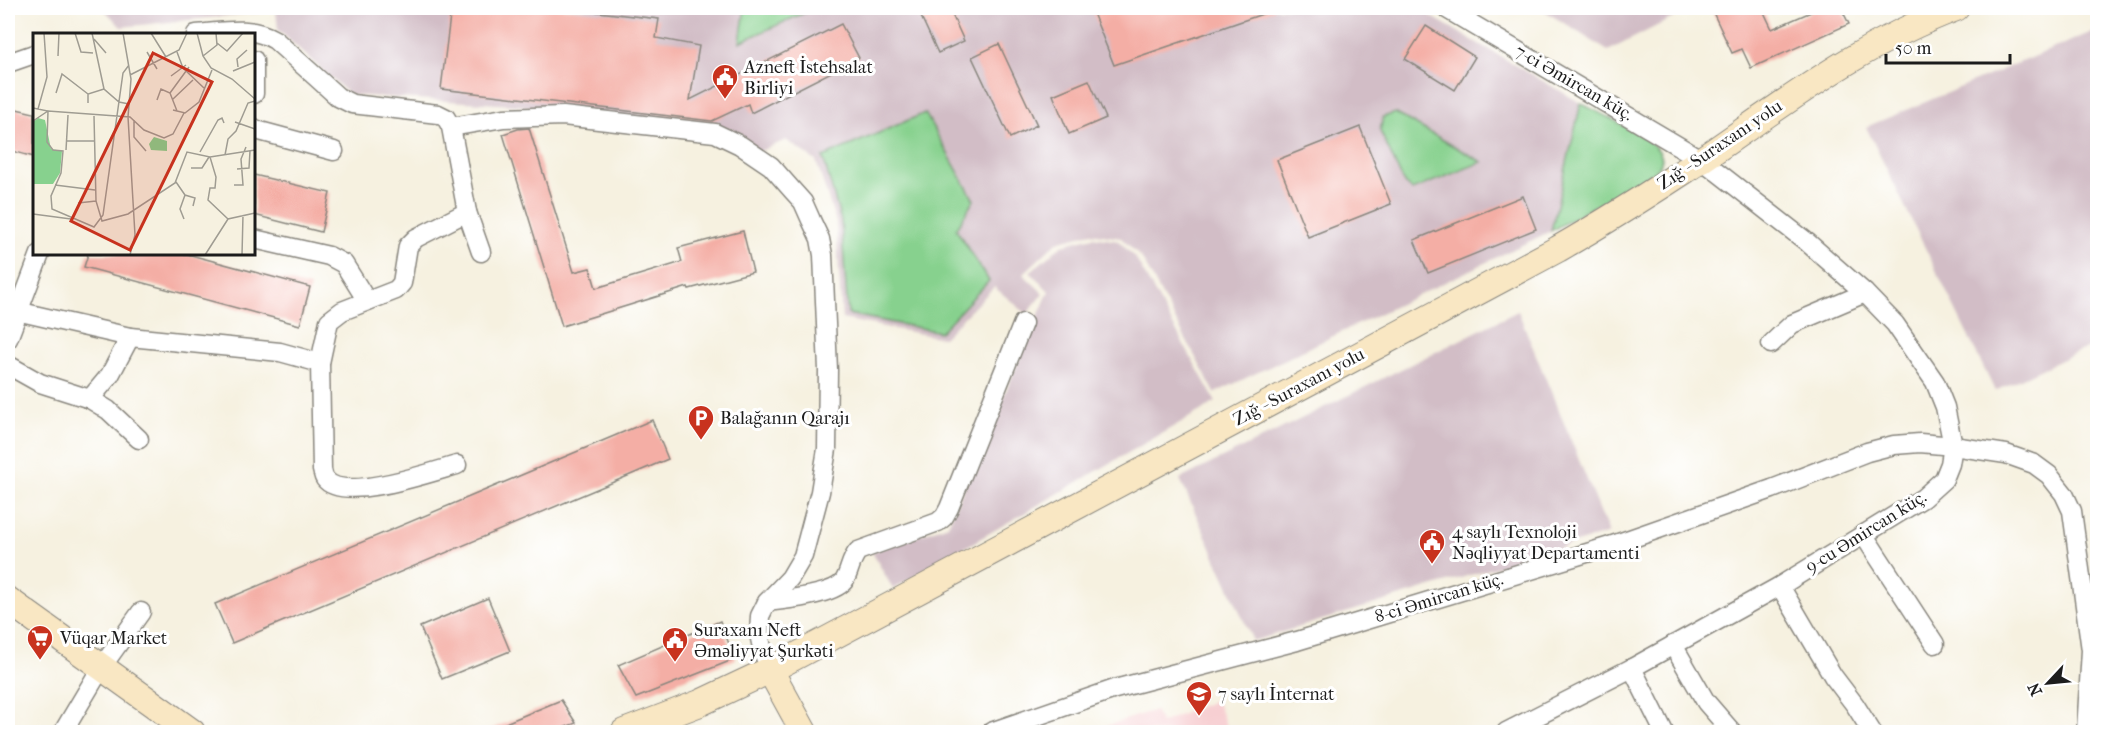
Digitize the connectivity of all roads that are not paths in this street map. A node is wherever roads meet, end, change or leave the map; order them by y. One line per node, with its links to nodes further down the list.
1 (1445, 8): 10 (street, 7-ci Əmircan küç.)
2 (1956, 8): 10 (main road, Zığ - Suraxanı yolu)
3 (252, 32): 4 (street); 7 (street)
4 (224, 33)
5 (33, 54): 6 (street)
6 (8, 63)
7 (451, 127): 11 (street); 31 (street)
8 (255, 129): 9 (street)
9 (333, 151)
10 (1701, 159): 15 (street, 9-cu Əmircan küç.); 37 (main road, Zığ - Suraxanı yolu)
11 (467, 212): 13 (street); 16 (street)
12 (255, 239): 16 (street)
13 (481, 252)
14 (40, 255): 17 (street)
15 (1865, 293): 21 (street); 26 (street, 9-cu Əmircan küç.)
16 (367, 301): 22 (street)
17 (13, 310): 19 (street); 20 (street)
18 (1023, 323): 31 (street)
19 (130, 337): 22 (street); 24 (street)
20 (8, 339)
21 (1771, 345)
22 (320, 363): 27 (street)
23 (8, 365): 24 (street)
24 (90, 399): 25 (street)
25 (139, 439)
26 (1953, 446): 28 (street, 9-cu Əmircan küç.); 42 (street, 8-ci Əmircan küç.); 47 (street, 8-ci Əmircan küç.)
27 (457, 465)
28 (1863, 534): 29 (street, 9-cu Əmircan küç.); 33 (street)
29 (1780, 586): 34 (street, 9-cu Əmircan küç.); 46 (street)
30 (8, 600): 35 (main road)
31 (767, 602): 37 (street)
32 (141, 612): 35 (street)
33 (1935, 644)
34 (1673, 645): 36 (street, 9-cu Əmircan küç.); 45 (street)
35 (101, 668): 39 (street); 40 (main road)
36 (1632, 668): 43 (street, 9-cu Əmircan küç.); 44 (street)
37 (770, 670): 38 (main road, Zığ - Suraxanı yolu); 41 (main road)
38 (630, 731)
39 (63, 732)
40 (192, 732)
41 (804, 732)
42 (991, 732)
43 (1506, 732)
44 (1664, 732)
45 (1732, 732)
46 (1872, 732)
47 (2086, 732)

